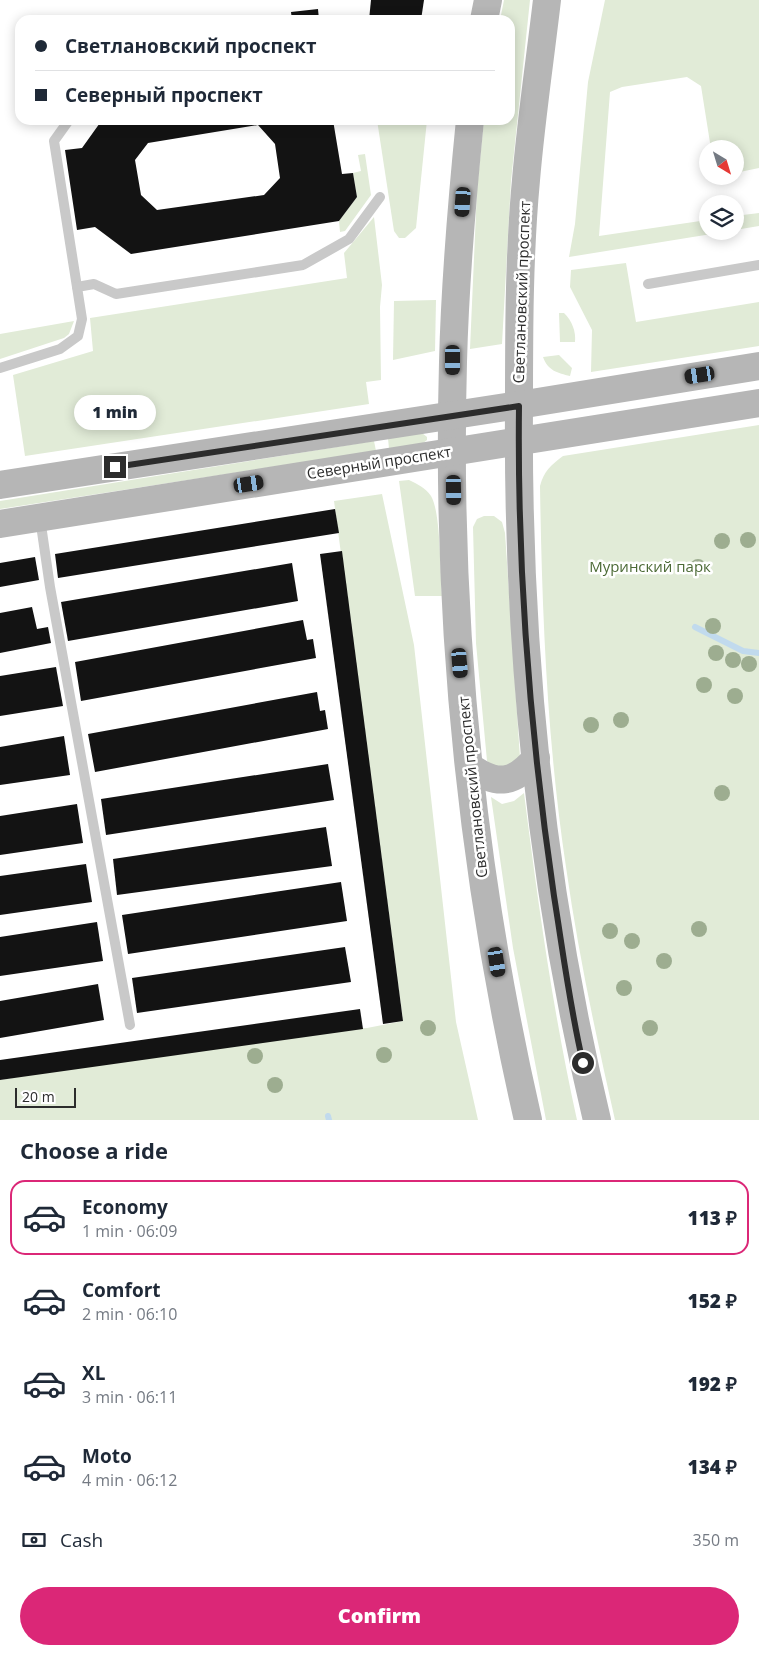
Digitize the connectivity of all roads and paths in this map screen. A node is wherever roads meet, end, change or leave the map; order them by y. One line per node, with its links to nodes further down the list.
1 (488, 0): 3 (main road)
2 (547, 0): 13 (main road, Светлановский проспект)
3 (485, 15)
4 (65, 125): 9 (lane)
5 (470, 125): 14 (main road, Светлановский проспект)
6 (380, 197): 9 (lane)
7 (759, 265): 8 (lane)
8 (648, 284)
9 (77, 287): 11 (lane)
10 (759, 366): 13 (main road)
11 (0, 368)
12 (759, 403): 15 (main road, Северный проспект)
13 (519, 406): 14 (main road); 15 (main road, Светлановский проспект)
14 (452, 414): 16 (main road, Светлановский проспект); 17 (main road)
15 (518, 441): 16 (main road, Северный проспект); 20 (main road, Светлановский проспект)
16 (453, 451): 18 (main road, Северный проспект); 21 (main road, Светлановский проспект)
17 (0, 482)
18 (40, 517): 19 (main road, Северный проспект); 22 (lane)
19 (0, 524)
20 (536, 758): 21 (main road); 24 (main road, Светлановский проспект)
21 (470, 767): 23 (main road, Светлановский проспект)
22 (130, 1025)
23 (528, 1120)
24 (597, 1120)

